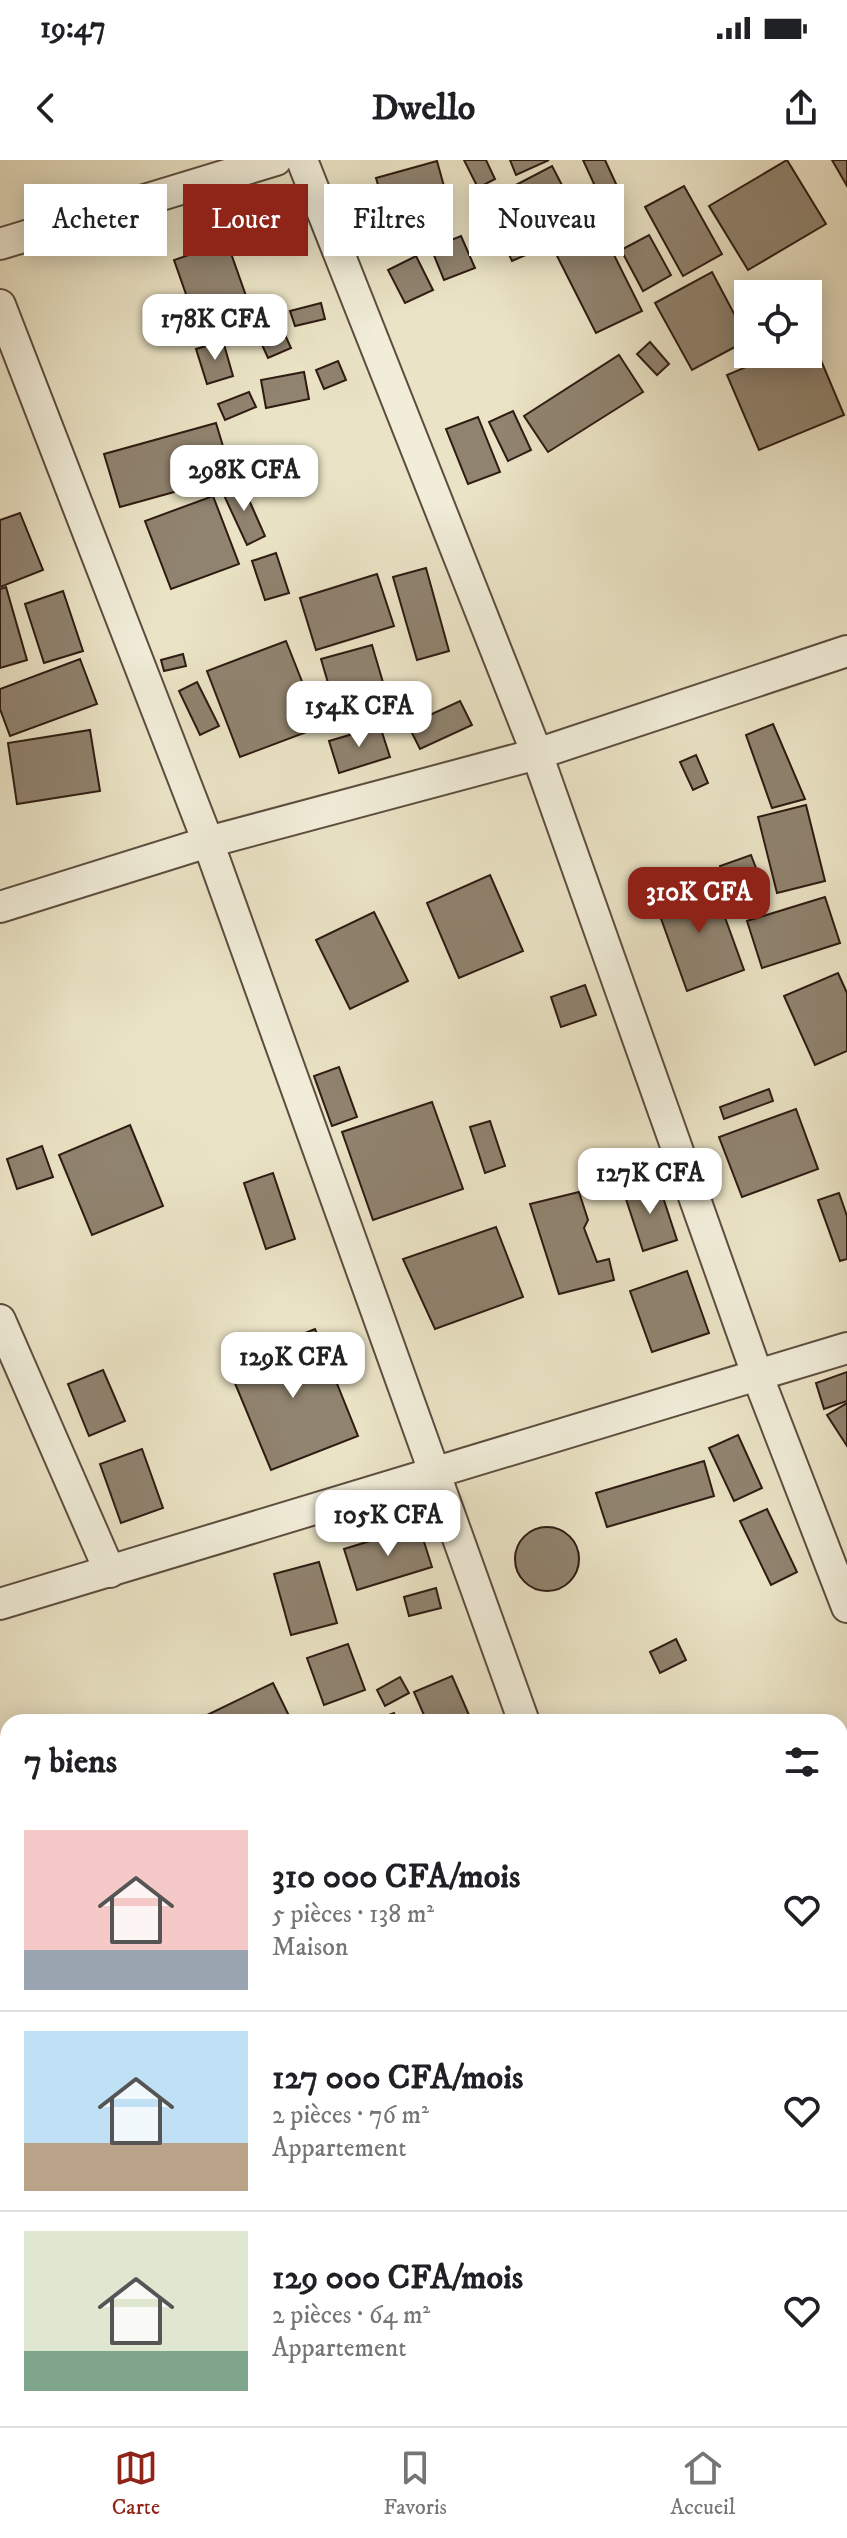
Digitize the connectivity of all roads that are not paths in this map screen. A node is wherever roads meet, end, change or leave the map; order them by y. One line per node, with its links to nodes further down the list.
1 (276, 160): 3 (street)
2 (302, 160): 6 (street)
3 (0, 244)
4 (0, 305): 7 (street)
5 (847, 651): 6 (street)
6 (537, 754): 7 (street); 11 (street)
7 (208, 842): 8 (street); 12 (street)
8 (0, 907)
9 (0, 1320): 13 (street)
10 (847, 1348): 11 (street)
11 (758, 1377): 12 (street); 15 (street)
12 (432, 1472): 13 (street); 16 (street)
13 (110, 1572): 14 (street)
14 (0, 1604)
15 (847, 1607)
16 (521, 1714)

